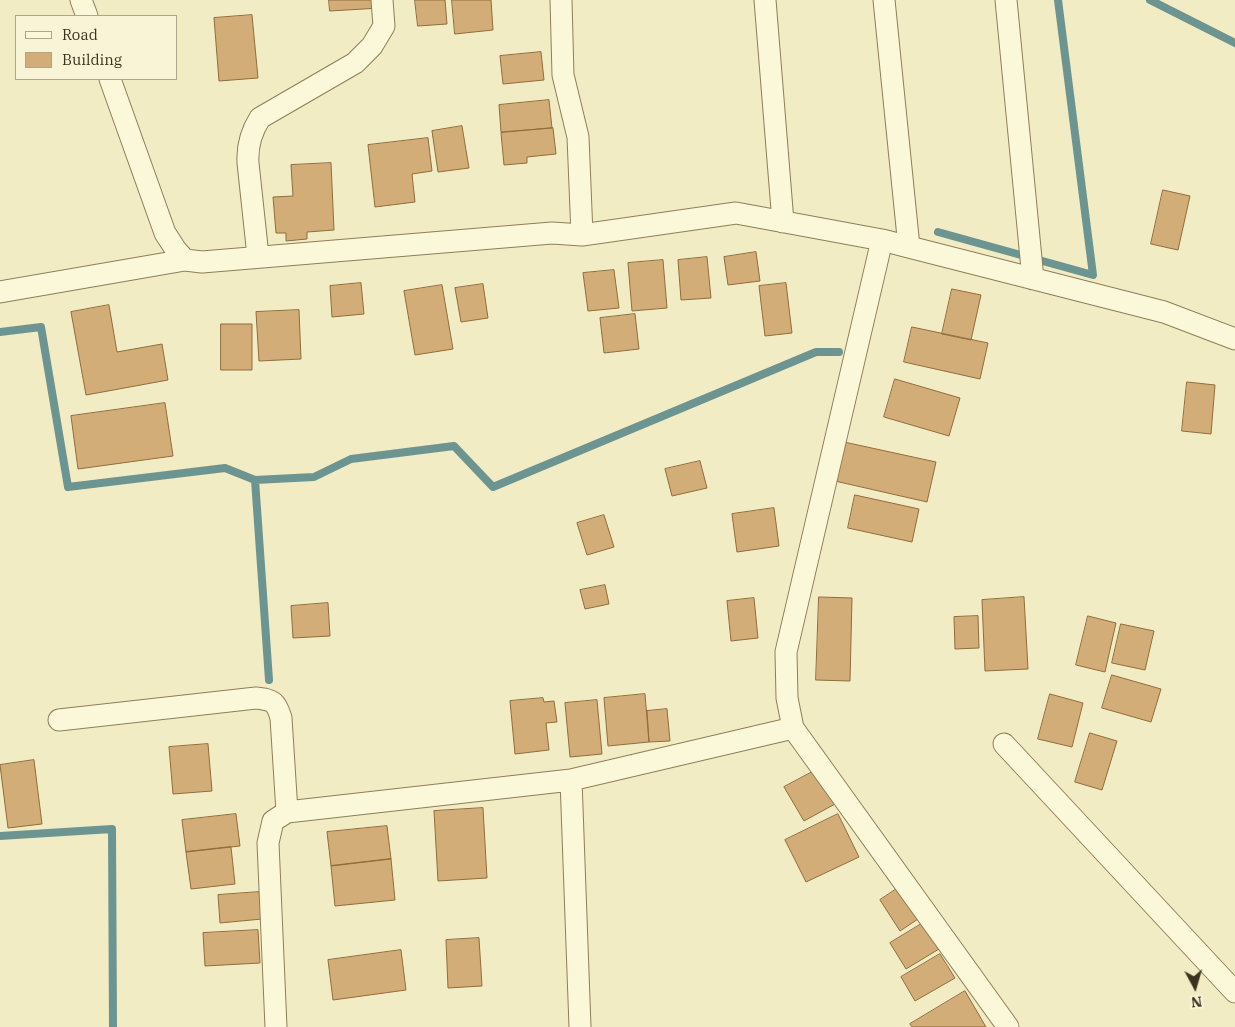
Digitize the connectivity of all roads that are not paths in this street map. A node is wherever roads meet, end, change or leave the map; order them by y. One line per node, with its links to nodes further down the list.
1 (82, 0): 7 (street)
2 (382, 0): 13 (street)
3 (561, 0): 10 (street)
4 (765, 0): 9 (street)
5 (884, 0): 12 (street)
6 (1006, 0): 15 (street)
7 (87, 15)
8 (110, 80): 14 (street)
9 (783, 222): 10 (street); 11 (street)
10 (582, 235): 13 (street)
11 (882, 240): 12 (street); 19 (street)
12 (909, 247): 15 (street)
13 (258, 256): 14 (street)
14 (185, 260): 16 (street)
15 (1033, 279): 17 (street)
16 (0, 292)
17 (1235, 339)
18 (59, 720): 22 (street)
19 (793, 728): 21 (street); 26 (street)
20 (1004, 744): 23 (street)
21 (571, 780): 22 (street); 25 (street)
22 (287, 812): 24 (street)
23 (1235, 992)
24 (276, 1027)
25 (580, 1027)
26 (1007, 1027)

